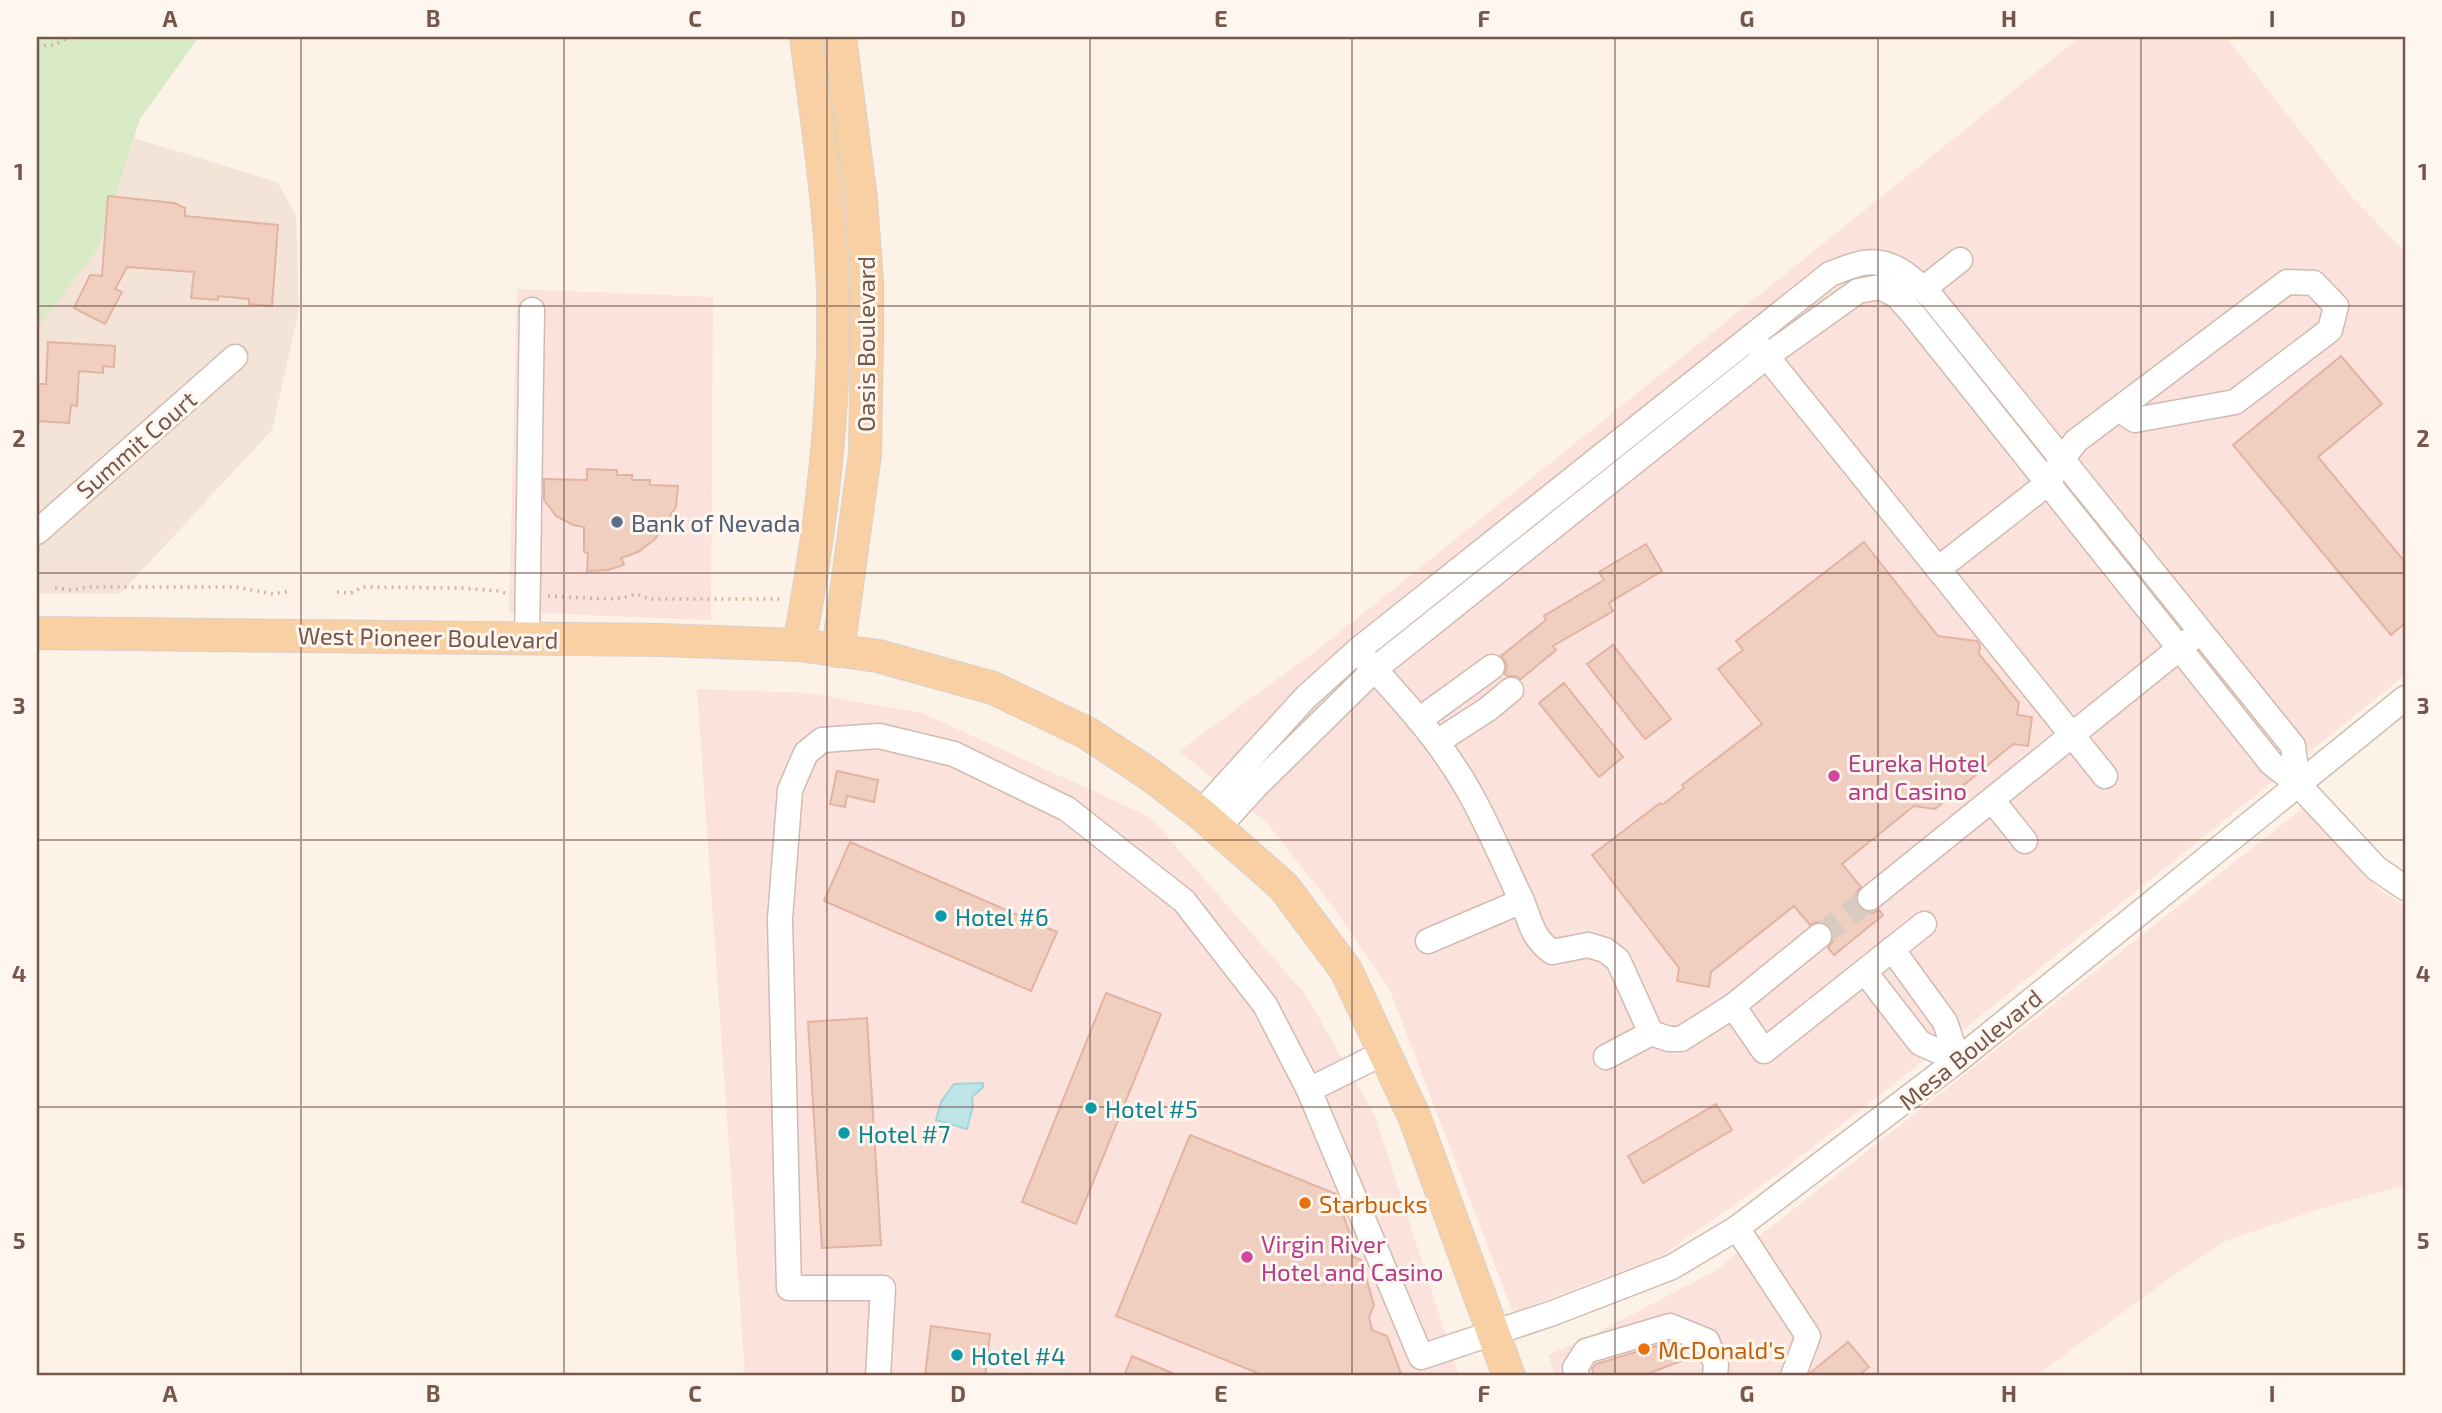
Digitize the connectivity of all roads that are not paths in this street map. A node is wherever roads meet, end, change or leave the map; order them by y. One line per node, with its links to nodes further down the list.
1 (806, 37): 16 (main road, Oasis Boulevard)
2 (840, 37): 16 (main road, Oasis Boulevard)
3 (1960, 260): 4 (street)
4 (1923, 289): 6 (street); 9 (street)
5 (532, 310): 15 (street)
6 (1759, 347): 10 (street); 12 (street); 18 (street); 20 (street)
7 (235, 357): 11 (street, Summit Court)
8 (2119, 409): 8 (street); 9 (street)
9 (2063, 458): 10 (street); 13 (street)
10 (2048, 483): 12 (street); 17 (street)
11 (37, 532)
12 (1938, 569): 26 (street)
13 (2201, 631): 17 (street); 29 (street)
14 (37, 633): 15 (main road, West Pioneer Boulevard)
15 (527, 639): 16 (main road, West Pioneer Boulevard)
16 (819, 648): 31 (main road, West Pioneer Boulevard)
17 (2179, 649): 26 (street); 29 (street)
18 (1358, 650): 20 (street); 31 (street)
19 (1492, 667): 21 (street)
20 (1375, 669): 25 (street); 31 (street)
21 (1470, 685): 24 (street); 25 (street)
22 (1511, 690): 24 (street)
23 (2405, 698): 29 (street, Mesa Boulevard)
24 (1488, 709): 27 (street)
25 (1419, 720): 27 (street)
26 (2072, 735): 28 (street); 30 (street)
27 (1437, 742): 35 (street)
28 (2105, 776)
29 (2298, 784): 33 (street); 45 (street, Mesa Boulevard)
30 (1992, 800): 32 (street); 34 (street)
31 (1209, 820): 43 (main road, West Pioneer Boulevard)
32 (2025, 841)
33 (2405, 888)
34 (1870, 898)
35 (1522, 901): 38 (street); 42 (street)
36 (1924, 924): 39 (street)
37 (1819, 936): 41 (street)
38 (1428, 942)
39 (1892, 949): 40 (street); 45 (street)
40 (1865, 972): 41 (street); 45 (street)
41 (1733, 1006): 42 (street)
42 (1651, 1033): 44 (street)
43 (1385, 1052): 46 (street); 48 (main road, West Pioneer Boulevard)
44 (1606, 1058)
45 (1958, 1060): 47 (street, Mesa Boulevard)
46 (1309, 1090): 49 (street); 50 (street)
47 (1737, 1228): 48 (street, Mesa Boulevard); 54 (street)
48 (1493, 1332): 49 (street, Mesa Boulevard); 51 (main road, West Pioneer Boulevard)
49 (1424, 1367)
50 (878, 1376)
51 (1509, 1376)
52 (1577, 1376): 53 (street)
53 (1713, 1376)
54 (1793, 1376)

